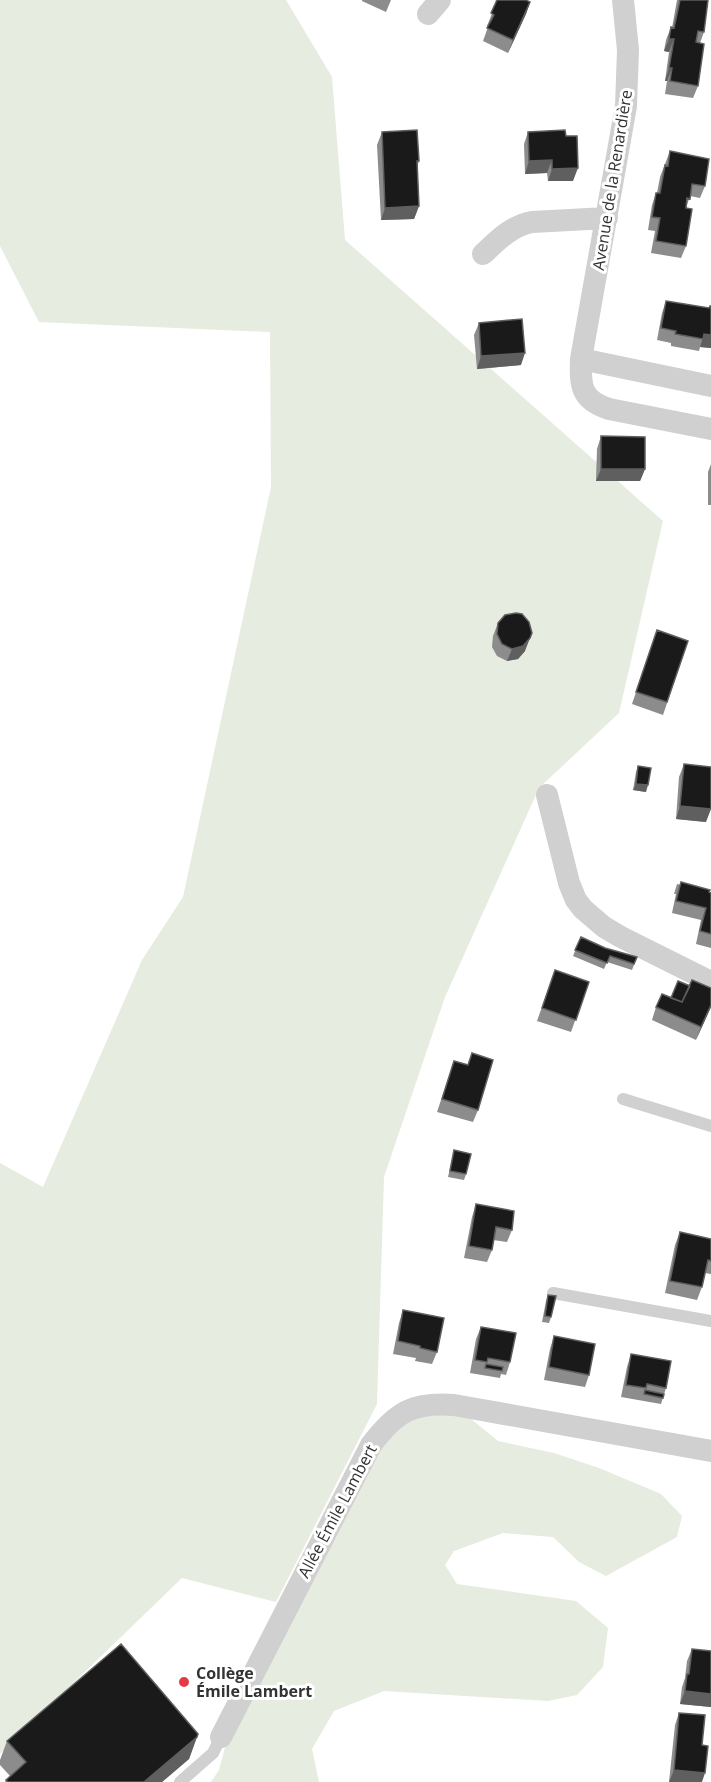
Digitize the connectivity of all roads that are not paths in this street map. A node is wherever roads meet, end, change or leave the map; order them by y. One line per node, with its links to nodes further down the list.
1 (623, 0): 2 (street, Avenue de la Renardière)
2 (607, 218): 3 (street); 4 (street, Avenue de la Renardière)
3 (483, 254)
4 (581, 359): 5 (street); 6 (street, Avenue de la Renardière)
5 (711, 386)
6 (711, 429)
7 (547, 795): 8 (street)
8 (711, 982)
9 (623, 1099): 10 (lane)
10 (711, 1126)
11 (553, 1293): 12 (lane)
12 (711, 1320)
13 (711, 1451): 14 (street, Allée Émile Lambert)
14 (221, 1737): 15 (lane)
15 (180, 1782)

